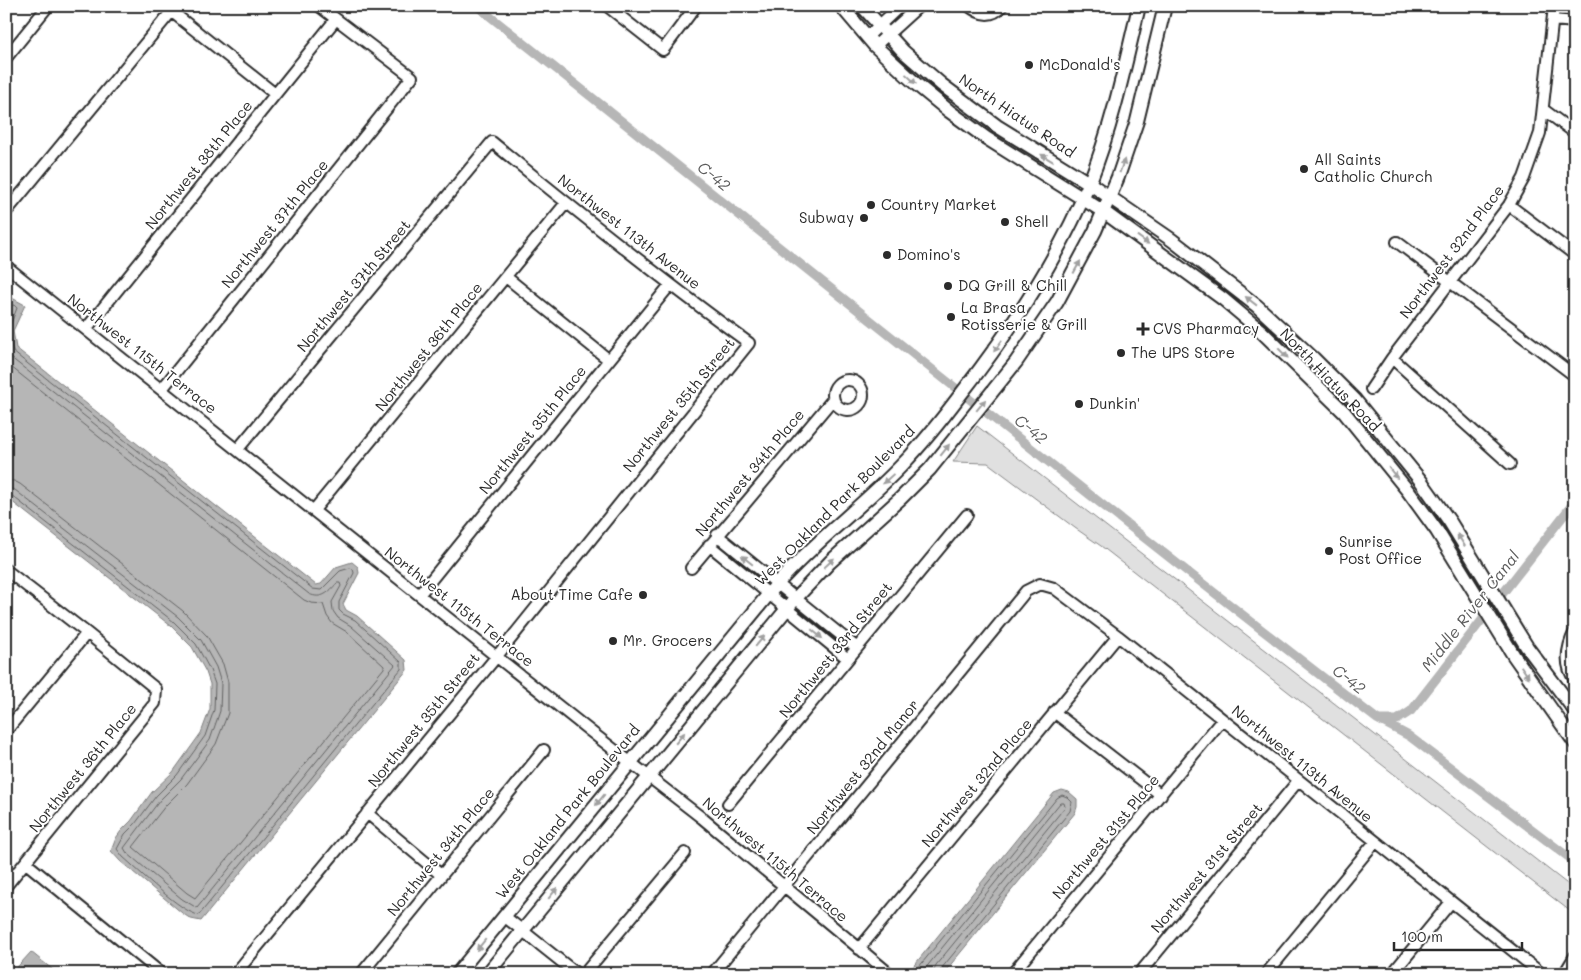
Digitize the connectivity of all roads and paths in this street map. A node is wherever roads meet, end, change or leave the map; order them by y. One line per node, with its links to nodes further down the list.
1 (48, 6): 20 (street)
2 (319, 6): 15 (street)
3 (607, 6): 4 (street)
4 (696, 6)
5 (841, 6): 19 (main road, North Hiatus Road)
6 (862, 6): 18 (main road, North Hiatus Road)
7 (900, 6): 18 (street)
8 (919, 6): 18 (street)
9 (969, 6): 13 (street)
10 (1139, 6): 25 (main road, West Oakland Park Boulevard)
11 (1165, 6): 27 (main road, one-way to 11)
12 (1554, 6): 16 (street, Northwest 32nd Place)
13 (1000, 8)
14 (173, 9): 21 (street); 30 (street)
15 (336, 19): 21 (street, Northwest 38th Place); 43 (street, Northwest 37th Place)
16 (1552, 20): 17 (street); 22 (street, Northwest 32nd Place)
17 (1575, 22)
18 (883, 30): 19 (street); 25 (main road, North Hiatus Road, one-way to 18)
19 (871, 41): 26 (main road, North Hiatus Road, one-way to 26)
20 (6, 58)
21 (275, 94): 38 (street, Northwest 38th Place)
22 (1544, 110): 23 (street); 29 (street, Northwest 32nd Place)
23 (1575, 134)
24 (492, 142): 28 (street, Northwest 113th Avenue); 46 (street, Northwest 37th Street)
25 (1089, 183): 26 (main road, West Oakland Park Boulevard); 27 (main road, North Hiatus Road)
26 (1083, 197): 31 (main road, North Hiatus Road); 54 (main road, West Oakland Park Boulevard, one-way to 54)
27 (1110, 197): 31 (main road); 67 (main road, North Hiatus Road, one-way to 27)
28 (566, 203): 35 (street, Northwest 36th Place); 37 (street, Northwest 113th Avenue)
29 (1509, 205): 33 (street); 36 (street, Northwest 32nd Place)
30 (6, 212)
31 (1104, 212): 58 (main road, one-way to 31); 71 (main road, North Hiatus Road, one-way to 71)
32 (1397, 242): 36 (street)
33 (1575, 255)
34 (6, 266): 38 (street, Northwest 115th Terrace)
35 (506, 277): 41 (street); 48 (street, Northwest 36th Place)
36 (1449, 282): 40 (street, Northwest 32nd Place); 42 (street)
37 (670, 285): 39 (street, Northwest 113th Avenue); 41 (street, Northwest 35th Place)
38 (86, 329): 43 (street, Northwest 115th Terrace)
39 (749, 343): 64 (street, Northwest 35th Street)
40 (1392, 358): 44 (street, Northwest 32nd Place); 47 (street)
41 (609, 360): 57 (street, Northwest 35th Place)
42 (1571, 374)
43 (162, 389): 46 (street, Northwest 115th Terrace)
44 (1370, 389)
45 (834, 399): 50 (street, Northwest 34th Place)
46 (238, 450): 48 (street, Northwest 115th Terrace)
47 (1510, 464)
48 (314, 510): 57 (street, Northwest 115th Terrace)
49 (966, 515): 63 (street, Northwest 33rd Street)
50 (717, 536): 51 (street, Northwest 34th Place); 54 (street, one-way to 50)
51 (709, 546): 52 (street, Northwest 34th Place); 56 (street)
52 (691, 568)
53 (8, 575): 61 (street)
54 (777, 584): 56 (main road, West Oakland Park Boulevard); 58 (street)
55 (1040, 584): 62 (street, Northwest 113th Avenue); 84 (street, Northwest 32nd Manor)
56 (768, 594): 59 (street); 73 (main road, West Oakland Park Boulevard)
57 (419, 595): 64 (street, Northwest 115th Terrace)
58 (795, 599): 59 (main road); 63 (street)
59 (787, 609): 65 (street, one-way to 65); 74 (main road, one-way to 59)
60 (1575, 631): 66 (street)
61 (87, 633): 70 (street); 81 (street, Northwest 36th Place)
62 (1118, 636): 68 (street, Northwest 32nd Place); 69 (street, Northwest 113th Avenue)
63 (857, 648): 65 (street, Northwest 33rd Street)
64 (496, 656): 73 (street, Northwest 115th Terrace); 78 (street, Northwest 35th Street)
65 (848, 659): 77 (street, Northwest 33rd Street)
66 (1575, 680)
67 (1575, 711)
68 (1054, 712): 76 (street); 88 (street, Northwest 32nd Place)
69 (1222, 720): 75 (street, Northwest 113th Avenue); 76 (street, Northwest 31st Place)
70 (6, 730)
71 (1575, 743)
72 (544, 750): 82 (street, Northwest 34th Place)
73 (631, 762): 74 (street, Northwest 115th Terrace); 86 (main road, West Oakland Park Boulevard, one-way to 86)
74 (649, 776): 84 (street, Northwest 115th Terrace); 87 (main road, one-way to 74)
75 (1298, 781): 79 (street, Northwest 113th Avenue); 100 (street, Northwest 31st Street)
76 (1161, 795): 99 (street, Northwest 31st Place)
77 (728, 804)
78 (367, 812): 82 (street); 91 (street, Northwest 35th Street)
79 (1375, 842): 85 (street, Northwest 113th Avenue); 101 (street)
80 (685, 853): 96 (street)
81 (26, 863): 83 (street, Northwest 36th Place); 90 (street)
82 (441, 875): 92 (street, Northwest 34th Place)
83 (6, 886)
84 (784, 886): 88 (street, Northwest 115th Terrace); 97 (street, Northwest 32nd Manor)
85 (1451, 902): 102 (street); 103 (street, Northwest 113th Avenue)
86 (504, 916): 87 (street); 93 (main road, West Oakland Park Boulevard, one-way to 93)
87 (523, 931): 94 (main road); 95 (street)
88 (859, 949): 98 (street, Northwest 115th Terrace)
89 (1575, 956): 104 (street)
90 (162, 974)
91 (234, 974)
92 (361, 974)
93 (457, 974)
94 (488, 974)
95 (577, 974)
96 (584, 974)
97 (712, 974)
98 (890, 974)
99 (1012, 974)
100 (1139, 974)
101 (1266, 974)
102 (1392, 974)
103 (1542, 974)
104 (1564, 974)

